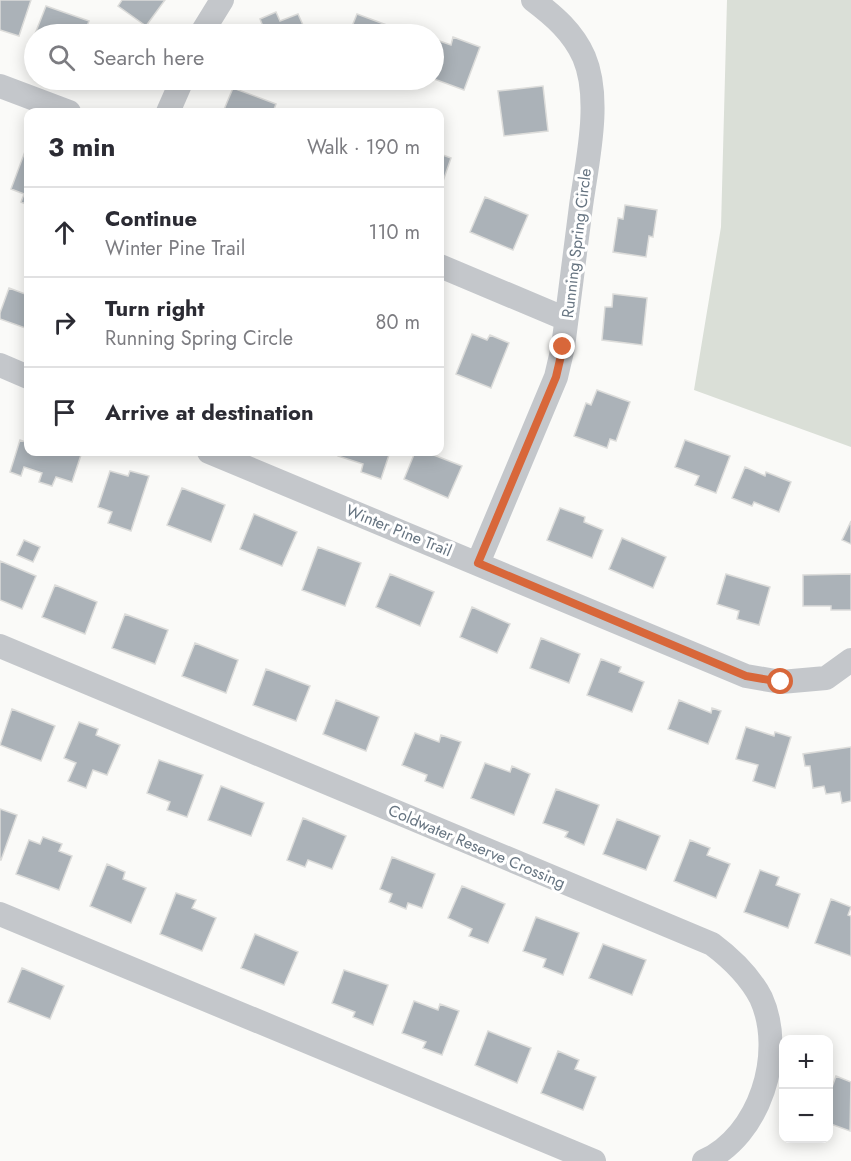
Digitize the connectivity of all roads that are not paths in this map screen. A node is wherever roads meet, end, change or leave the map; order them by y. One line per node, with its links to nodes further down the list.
1 (222, 0): 3 (street)
2 (533, 0): 9 (street, Running Spring Circle)
3 (207, 24)
4 (0, 86): 6 (street)
5 (178, 90): 7 (street)
6 (58, 108)
7 (170, 108)
8 (444, 268): 9 (street)
9 (566, 319): 13 (street, Running Spring Circle)
10 (0, 365): 11 (street)
11 (24, 375)
12 (219, 456): 13 (street, Winter Pine Trail)
13 (478, 563): 15 (street, Winter Pine Trail)
14 (0, 646): 18 (street, Coldwater Reserve Crossing)
15 (851, 660)
16 (0, 914): 17 (street)
17 (594, 1161)
18 (704, 1161)

